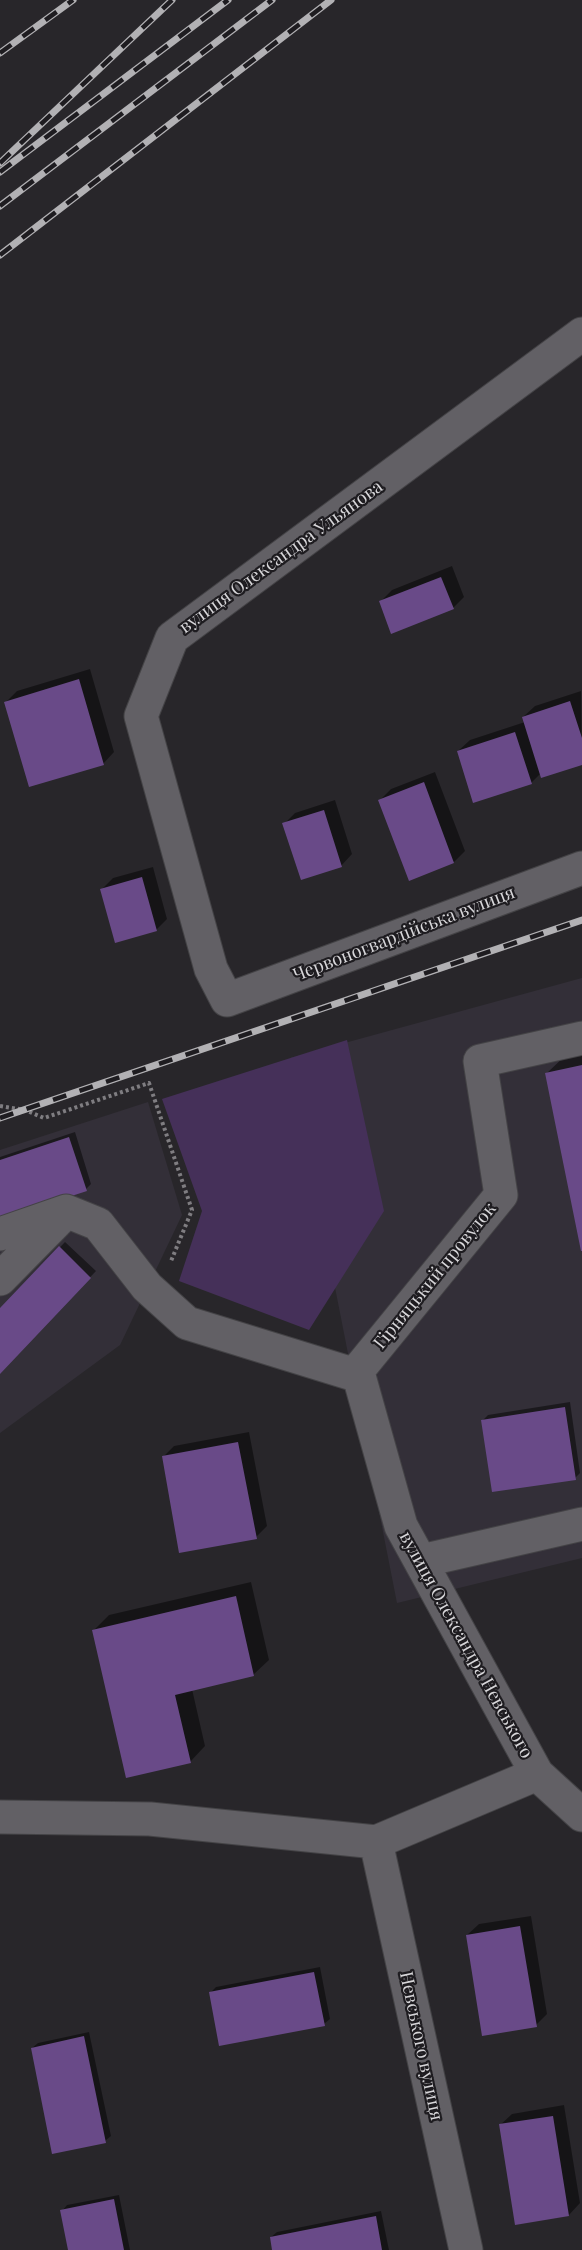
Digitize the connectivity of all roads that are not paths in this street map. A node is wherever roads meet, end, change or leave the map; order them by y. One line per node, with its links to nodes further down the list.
1 (582, 334): 3 (street, вулиця Олександра Ульянова)
2 (582, 868): 3 (street, Червоногвардійська вулиця)
3 (227, 1000)
4 (582, 1038): 8 (street, Гірняцький провулок)
5 (66, 1211): 6 (street); 7 (street); 8 (street)
6 (0, 1234)
7 (0, 1279)
8 (354, 1375): 10 (street, вулиця Олександра Невського)
9 (582, 1524): 10 (street)
10 (421, 1562): 11 (street, вулиця Олександра Невського)
11 (537, 1774): 12 (street, вулиця Олександра Невського); 14 (street)
12 (582, 1815)
13 (0, 1817): 14 (street)
14 (376, 1842): 15 (street, Невського вулиця)
15 (466, 2250)

